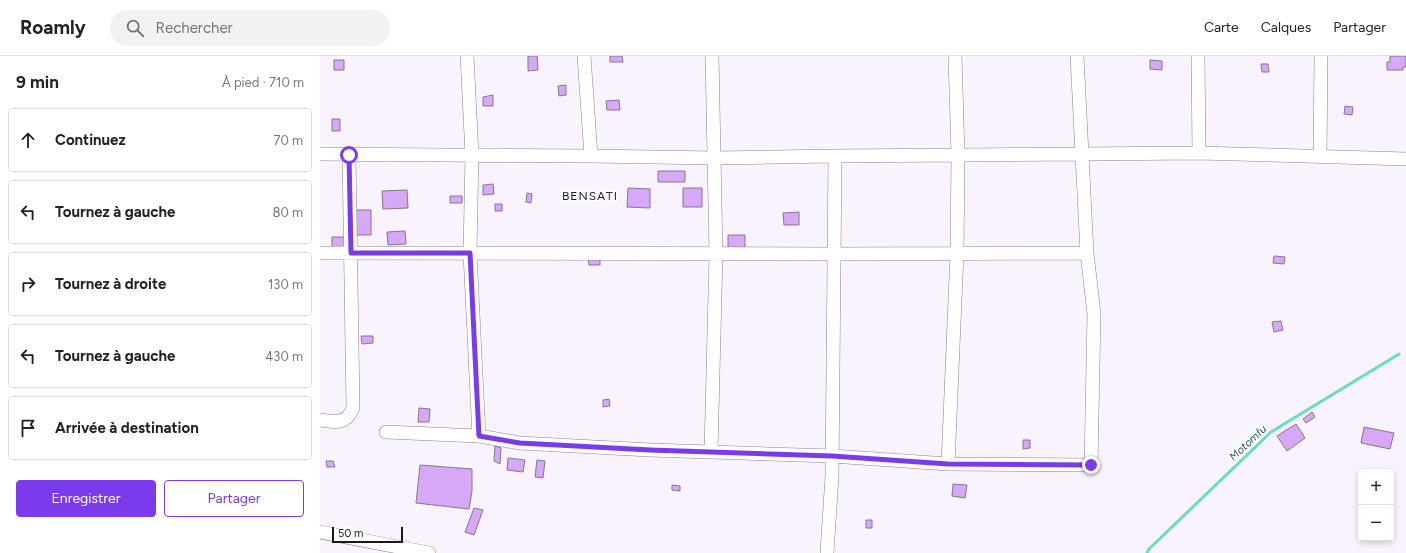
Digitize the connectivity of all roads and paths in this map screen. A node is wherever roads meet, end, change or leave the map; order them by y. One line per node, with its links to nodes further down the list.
1 (467, 56): 12 (street)
2 (584, 56): 14 (street)
3 (712, 56): 17 (street)
4 (955, 56): 13 (street)
5 (1077, 56): 10 (street)
6 (1198, 56): 8 (street)
7 (1321, 56): 16 (street)
8 (1200, 153): 10 (street); 16 (street)
9 (320, 154): 11 (street)
10 (1081, 154): 13 (street); 23 (street)
11 (349, 155): 12 (street); 20 (street)
12 (472, 155): 14 (street); 21 (street)
13 (958, 155): 15 (street); 22 (street)
14 (592, 156): 17 (street)
15 (835, 156): 17 (street); 25 (street)
16 (1320, 157): 18 (street)
17 (715, 158): 24 (street)
18 (1406, 159)
19 (320, 253): 20 (street)
20 (351, 253): 21 (street); 26 (street)
21 (470, 253): 24 (street); 28 (street)
22 (956, 253): 23 (street); 25 (street); 31 (street)
23 (1087, 253): 31 (street)
24 (716, 254): 25 (street); 29 (street)
25 (834, 254): 30 (street)
26 (320, 420)
27 (386, 432): 28 (street)
28 (479, 436): 29 (street)
29 (711, 452): 30 (street)
30 (832, 456): 31 (street); 34 (street)
31 (948, 464)
32 (320, 532): 33 (street)
33 (428, 553)
34 (827, 553)

